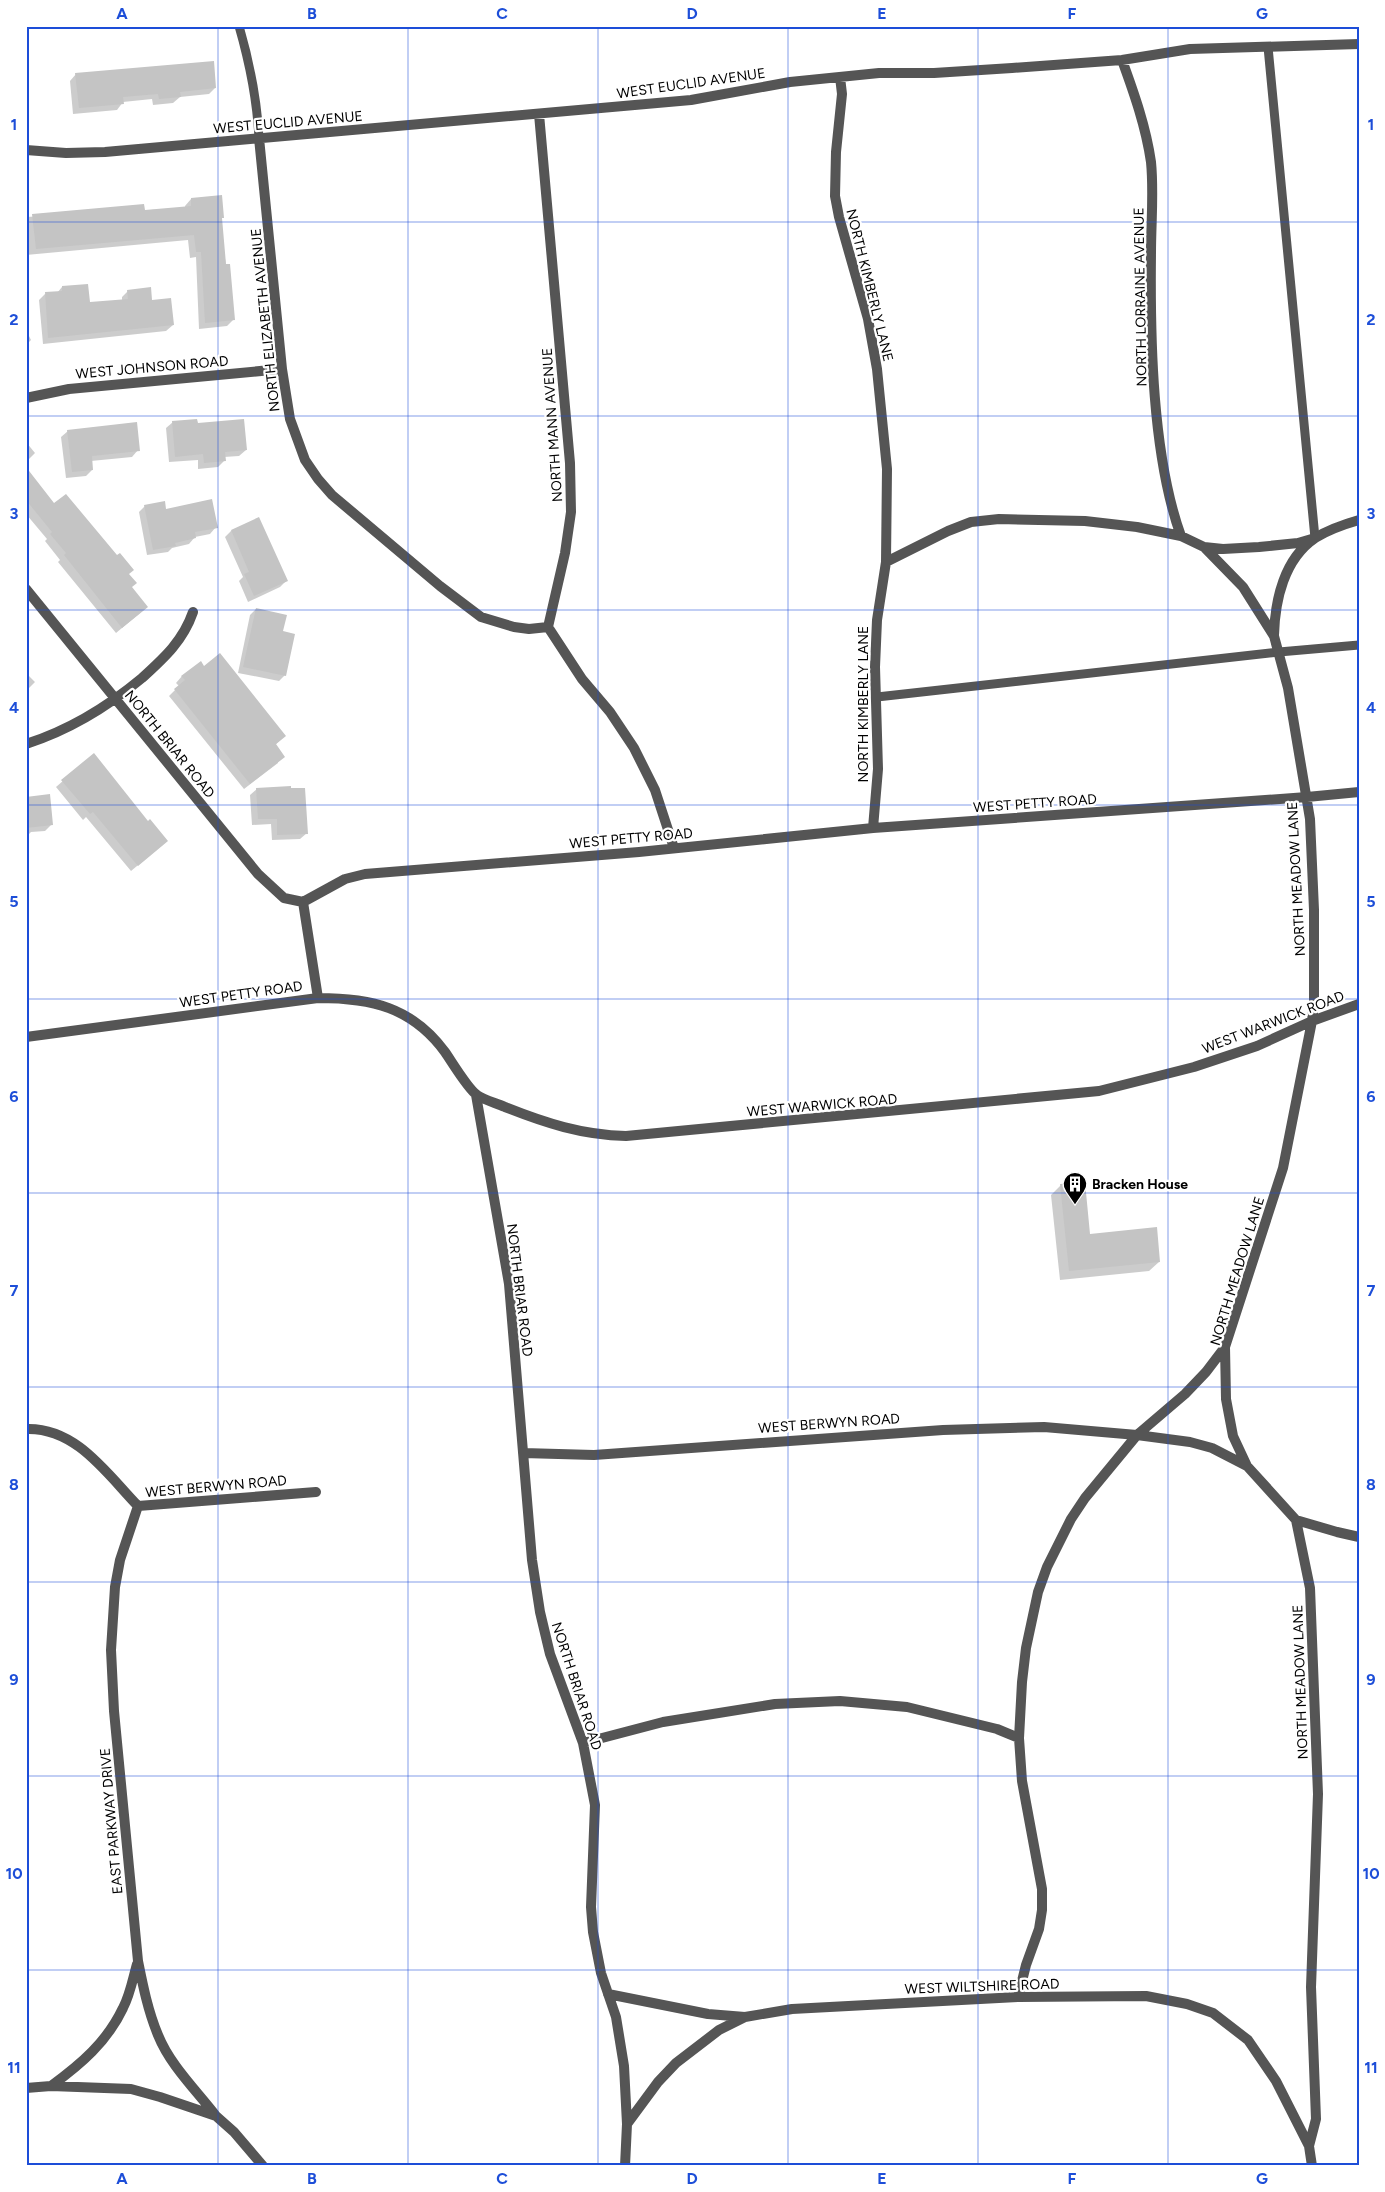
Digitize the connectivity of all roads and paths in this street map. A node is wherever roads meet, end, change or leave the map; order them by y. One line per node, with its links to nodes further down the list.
1 (239, 26): 7 (lane)
2 (1359, 44): 3 (street, WEST EUCLID AVENUE)
3 (1268, 47): 4 (street, WEST EUCLID AVENUE); 13 (lane)
4 (1122, 60): 5 (street, WEST EUCLID AVENUE); 12 (street, NORTH LORRAINE AVENUE)
5 (840, 77): 6 (street, WEST EUCLID AVENUE); 15 (street, NORTH KIMBERLY LANE)
6 (539, 114): 7 (street, WEST EUCLID AVENUE); 18 (street, NORTH MANN AVENUE)
7 (259, 138): 8 (street, WEST EUCLID AVENUE); 9 (street, NORTH ELIZABETH AVENUE)
8 (26, 150)
9 (282, 369): 10 (street, WEST JOHNSON ROAD); 18 (street, NORTH ELIZABETH AVENUE)
10 (26, 398)
11 (1359, 520): 13 (street)
12 (1181, 536): 14 (street); 15 (street)
13 (1316, 538): 14 (street); 19 (street)
14 (1204, 547): 19 (street)
15 (886, 562): 22 (street, NORTH KIMBERLY LANE)
16 (26, 589): 23 (street, NORTH BRIAR ROAD)
17 (193, 612): 23 (street)
18 (548, 627): 28 (street)
19 (1274, 636): 21 (street, NORTH MEADOW LANE)
20 (1359, 645): 21 (lane)
21 (1279, 652): 22 (lane); 26 (street, NORTH MEADOW LANE)
22 (877, 697): 27 (street, NORTH KIMBERLY LANE)
23 (116, 699): 24 (street); 29 (street, NORTH BRIAR ROAD)
24 (26, 744)
25 (1359, 792): 26 (street, WEST PETTY ROAD)
26 (1307, 798): 27 (street, WEST PETTY ROAD); 32 (street, NORTH MEADOW LANE)
27 (873, 828): 28 (street, WEST PETTY ROAD)
28 (674, 848): 29 (street, WEST PETTY ROAD)
29 (303, 902): 30 (street, WEST PETTY ROAD)
30 (318, 998): 33 (street, WEST PETTY ROAD); 34 (street)
31 (1359, 1004): 32 (street, WEST WARWICK ROAD)
32 (1312, 1021): 34 (street, WEST WARWICK ROAD); 35 (street, NORTH MEADOW LANE)
33 (26, 1037)
34 (476, 1095): 38 (street, NORTH BRIAR ROAD)
35 (1225, 1347): 37 (street); 39 (street, NORTH MEADOW LANE)
36 (26, 1429): 41 (street, WEST BERWYN ROAD)
37 (1137, 1435): 38 (street, WEST BERWYN ROAD); 39 (street, WEST BERWYN ROAD); 44 (street)
38 (523, 1453): 45 (street, NORTH BRIAR ROAD)
39 (1247, 1466): 42 (street, NORTH MEADOW LANE)
40 (316, 1492): 41 (street, WEST BERWYN ROAD)
41 (138, 1506): 46 (street, EAST PARKWAY DRIVE)
42 (1296, 1520): 43 (street); 54 (street, NORTH MEADOW LANE)
43 (1359, 1537)
44 (1019, 1738): 45 (street); 48 (street)
45 (583, 1743): 47 (street, NORTH BRIAR ROAD)
46 (138, 1961): 50 (street); 52 (street, EAST PARKWAY DRIVE)
47 (608, 1994): 49 (street); 53 (street, NORTH BRIAR ROAD)
48 (1018, 1997): 49 (street, WEST WILTSHIRE ROAD); 54 (street, WEST WILTSHIRE ROAD)
49 (745, 2017): 53 (street, WEST WILTSHIRE ROAD)
50 (51, 2086): 51 (street); 52 (street)
51 (26, 2088)
52 (216, 2116): 55 (street)
53 (627, 2124): 56 (street, NORTH BRIAR ROAD)
54 (1310, 2146): 57 (street, NORTH MEADOW LANE)
55 (262, 2166)
56 (624, 2166)
57 (1312, 2166)

